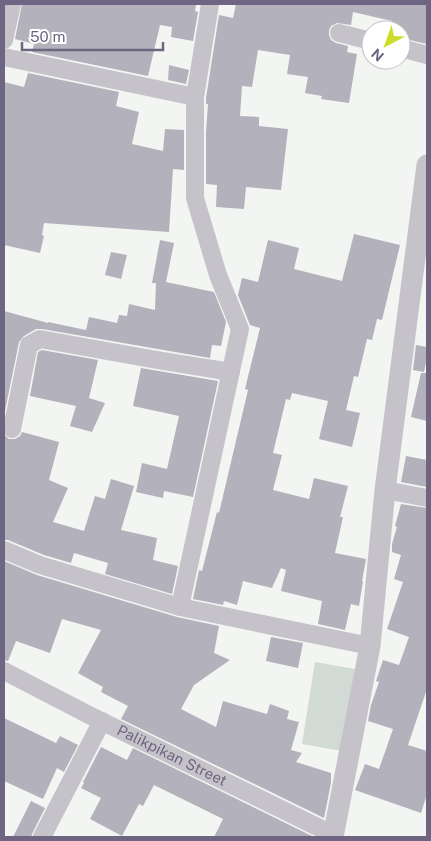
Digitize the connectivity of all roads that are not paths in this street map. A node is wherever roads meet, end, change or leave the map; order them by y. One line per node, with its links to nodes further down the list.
1 (12, 4): 5 (street)
2 (210, 4): 9 (street)
3 (340, 33): 4 (street)
4 (361, 38)
5 (4, 40)
6 (411, 51): 7 (street)
7 (427, 55)
8 (4, 57): 9 (street)
9 (195, 97): 11 (street)
10 (427, 165): 13 (street)
11 (231, 372): 12 (street); 16 (street)
12 (12, 430)
13 (385, 490): 14 (street); 17 (street)
14 (427, 498)
15 (4, 550): 16 (street)
16 (180, 607): 17 (street)
17 (370, 646): 20 (street)
18 (4, 671): 19 (street, Palikpikan Street)
19 (102, 721): 20 (street, Palikpikan Street); 21 (street)
20 (335, 836)
21 (42, 837)

